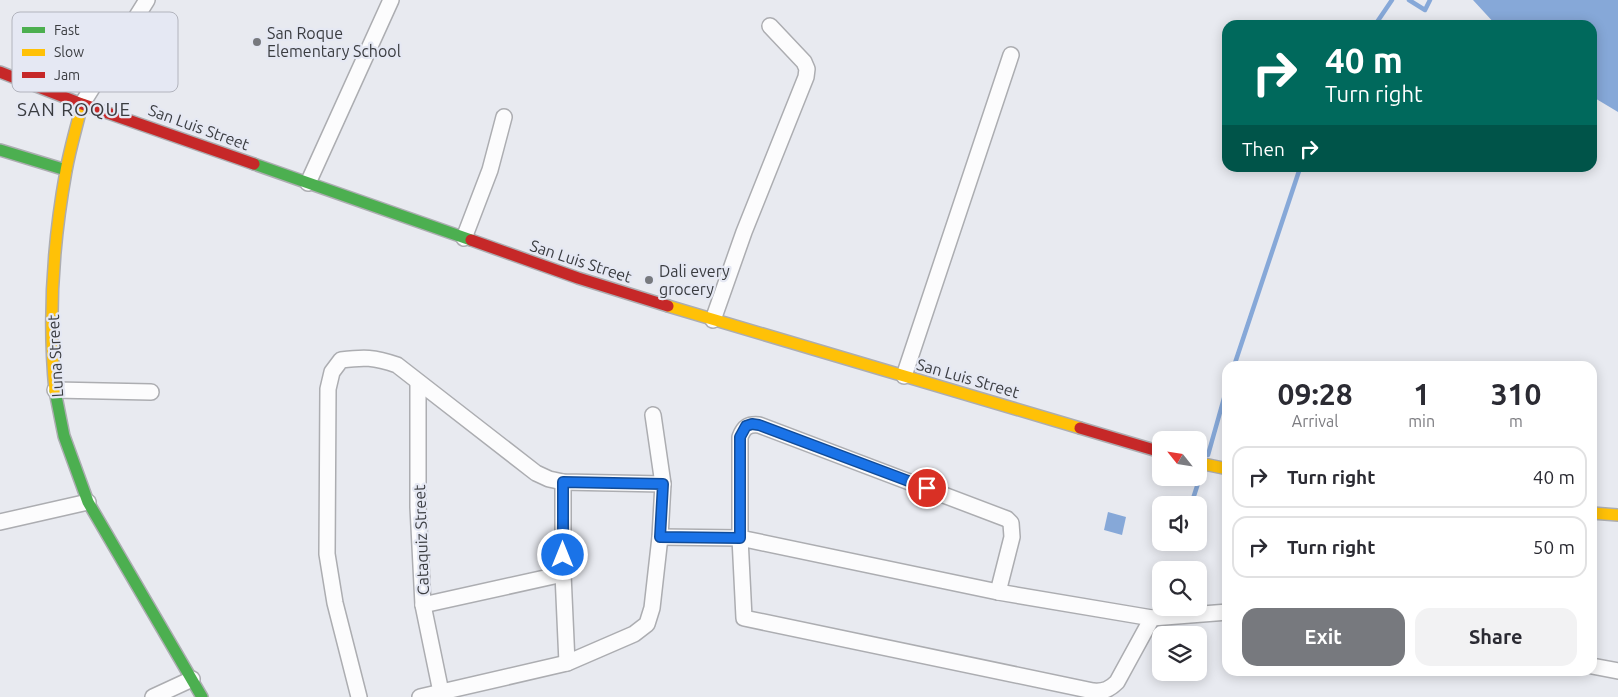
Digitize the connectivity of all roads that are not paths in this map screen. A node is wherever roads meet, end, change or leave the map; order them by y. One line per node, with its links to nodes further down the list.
1 (147, 0): 3 (street, Luna Street)
2 (392, 0): 14 (street)
3 (140, 12)
4 (770, 26): 16 (street)
5 (1011, 55): 17 (street)
6 (0, 72): 7 (street, San Luis Street)
7 (12, 77)
8 (51, 92): 10 (street, San Luis Street)
9 (90, 92): 10 (street, Luna Street)
10 (82, 104): 13 (street, Luna Street); 14 (street, San Luis Street)
11 (504, 117): 15 (street)
12 (0, 150): 13 (street)
13 (66, 170): 19 (street, Luna Street)
14 (308, 183): 15 (street, San Luis Street)
15 (464, 238): 16 (street, San Luis Street)
16 (713, 320): 17 (street, San Luis Street)
17 (904, 376): 22 (street, San Luis Street)
18 (418, 382): 25 (street); 35 (street, Cataquiz Street); 45 (street)
19 (55, 390): 20 (street); 27 (street, Luna Street)
20 (151, 392)
21 (653, 415): 26 (street)
22 (1152, 449)
23 (1208, 465): 24 (street)
24 (1222, 469)
25 (563, 482): 26 (street); 33 (street)
26 (663, 484): 31 (street)
27 (88, 502): 30 (street); 41 (street, Luna Street)
28 (1597, 513): 29 (street)
29 (1618, 515)
30 (0, 522)
31 (660, 537): 32 (street); 38 (street)
32 (740, 538): 34 (street); 34 (street); 37 (street)
33 (563, 574): 35 (street); 38 (street)
34 (998, 592): 37 (street)
35 (423, 606): 42 (street, Cataquiz Street)
36 (1222, 612): 37 (street)
37 (1152, 618)
38 (568, 663): 42 (street)
39 (1597, 667): 40 (street)
40 (1618, 671)
41 (192, 679): 43 (street); 44 (street, Luna Street)
42 (441, 695): 46 (street)
43 (153, 697)
44 (202, 697)
45 (359, 697)
46 (420, 697)

